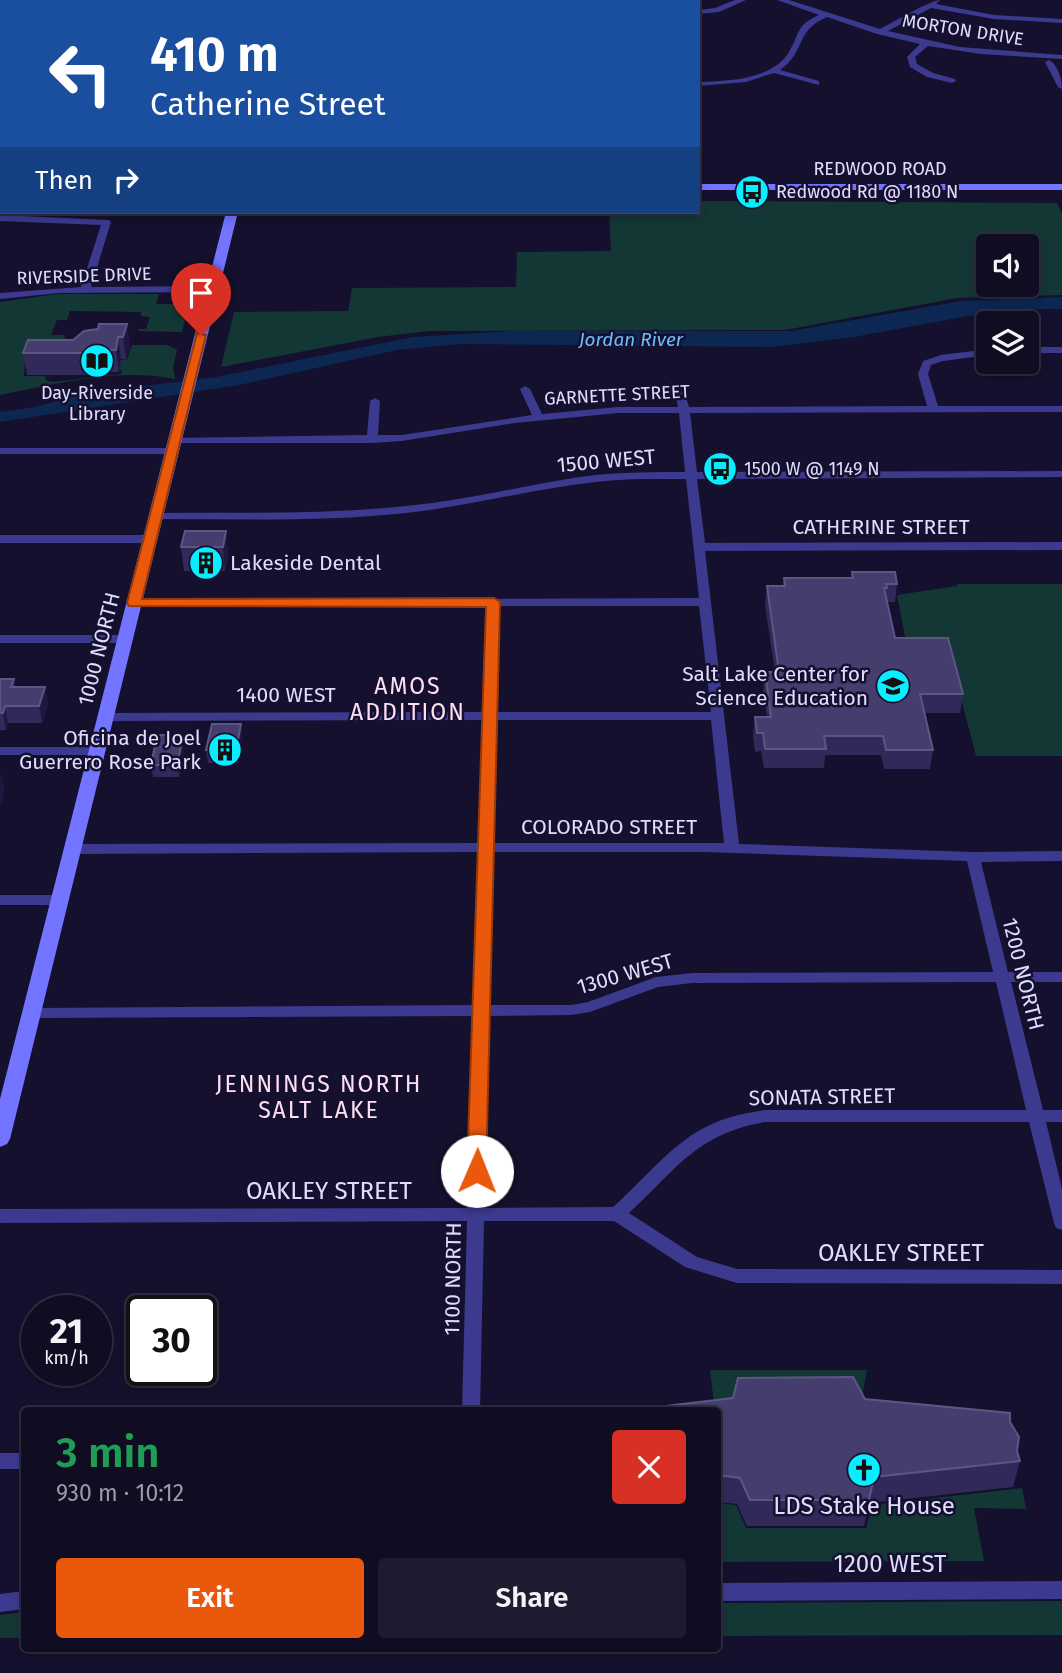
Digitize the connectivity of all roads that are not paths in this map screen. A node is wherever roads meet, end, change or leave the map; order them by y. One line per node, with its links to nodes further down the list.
1 (742, 0): 5 (street)
2 (781, 0): 3 (street, MORTON DRIVE)
3 (798, 2): 6 (street, MORTON DRIVE)
4 (933, 3): 7 (street); 8 (street)
5 (700, 12)
6 (825, 15): 8 (street, MORTON DRIVE); 12 (street)
7 (1062, 21)
8 (880, 32): 9 (street, MORTON DRIVE)
9 (926, 43): 10 (street, MORTON DRIVE); 13 (street)
10 (1062, 57)
11 (1049, 62): 16 (street)
12 (772, 70): 14 (street); 15 (street)
13 (952, 81)
14 (816, 83)
15 (700, 84)
16 (1061, 84)
17 (700, 187): 18 (street, REDWOOD ROAD)
18 (1062, 187)
19 (231, 214): 22 (street, 1000 NORTH)
20 (0, 218): 21 (street)
21 (85, 289): 22 (street, RIVERSIDE DRIVE); 23 (street, RIVERSIDE DRIVE)
22 (212, 289): 35 (street, 1000 NORTH)
23 (0, 296)
24 (1039, 350): 25 (street)
25 (1062, 350)
26 (976, 354): 31 (street)
27 (670, 386): 30 (street)
28 (525, 389): 33 (street)
29 (375, 401): 34 (street)
30 (684, 409): 31 (street, GARNETTE STREET); 33 (street, GARNETTE STREET); 38 (street)
31 (933, 409): 32 (street, GARNETTE STREET)
32 (1062, 409)
33 (538, 417): 34 (street, GARNETTE STREET)
34 (372, 440): 35 (street, GARNETTE STREET)
35 (173, 445): 36 (street, GARNETTE STREET); 39 (street, 1000 NORTH)
36 (0, 451)
37 (1062, 474): 38 (street, 1500 WEST)
38 (691, 475): 39 (street, 1500 WEST); 43 (street)
39 (156, 516): 41 (street, 1000 NORTH)
40 (0, 539): 41 (street)
41 (150, 539): 46 (street, 1000 NORTH)
42 (1062, 546): 43 (street, CATHERINE STREET)
43 (699, 547): 45 (street)
44 (494, 602): 45 (street); 46 (street); 49 (street, 1100 NORTH)
45 (705, 602): 50 (street)
46 (134, 603): 48 (street, 1000 NORTH)
47 (0, 639): 48 (street)
48 (125, 639): 51 (street, 1000 NORTH)
49 (491, 716): 50 (street, 1400 WEST); 51 (street, 1400 WEST); 54 (street, 1100 NORTH)
50 (718, 716): 55 (street)
51 (106, 717): 53 (street, 1000 NORTH)
52 (0, 751): 53 (street)
53 (97, 751): 56 (street, 1000 NORTH)
54 (486, 848): 55 (street, COLORADO STREET); 56 (street, COLORADO STREET); 63 (street, 1100 NORTH)
55 (732, 848): 57 (street, COLORADO STREET)
56 (72, 849): 60 (street, 1000 NORTH)
57 (973, 856): 58 (street, COLORADO STREET); 61 (street, 1200 NORTH)
58 (1062, 856)
59 (0, 900): 60 (street)
60 (60, 900): 64 (street, 1000 NORTH)
61 (1003, 977): 62 (street, 1300 WEST); 63 (street, 1300 WEST); 66 (street, 1200 NORTH)
62 (1062, 977)
63 (480, 1011): 64 (street, 1300 WEST); 70 (street, 1100 NORTH)
64 (32, 1013): 65 (street, 1000 NORTH)
65 (8, 1074): 68 (street, 1000 NORTH)
66 (1036, 1116): 67 (street, SONATA STREET); 69 (street, SONATA STREET); 72 (street, 1200 NORTH)
67 (1062, 1116)
68 (0, 1139)
69 (617, 1214): 70 (street, OAKLEY STREET); 73 (street, OAKLEY STREET)
70 (476, 1215): 71 (street, OAKLEY STREET); 74 (street, 1100 NORTH)
71 (0, 1216)
72 (1062, 1223)
73 (1062, 1277)
74 (471, 1407)
75 (0, 1461): 76 (street)
76 (21, 1461)
77 (1062, 1590): 78 (street, 1200 WEST)
78 (721, 1592)
79 (21, 1600): 80 (street)
80 (0, 1603)

